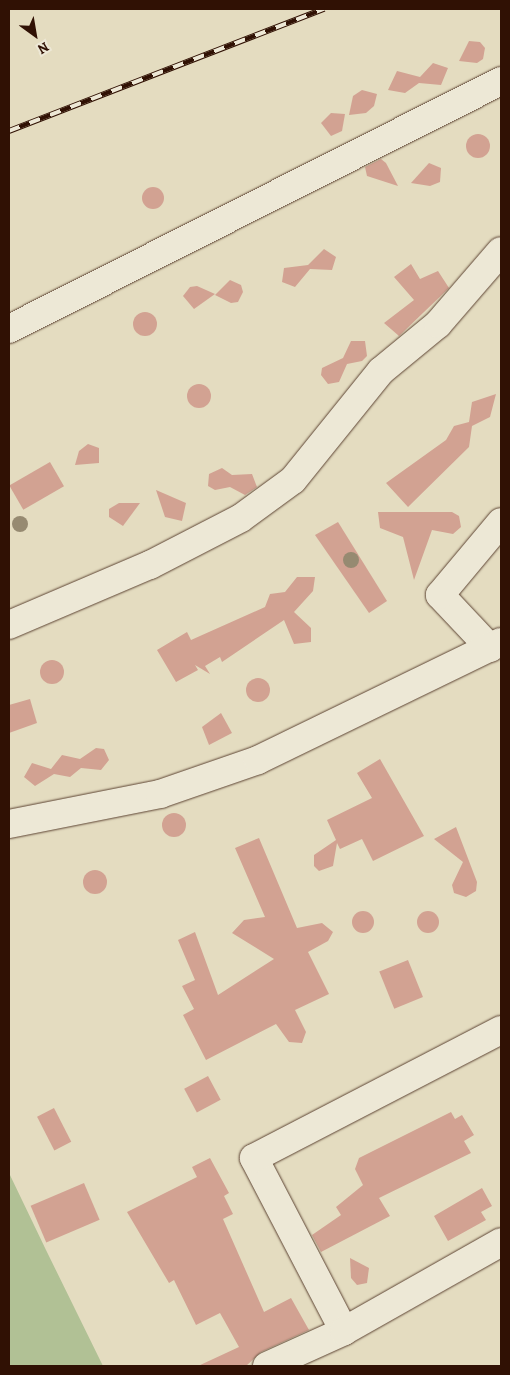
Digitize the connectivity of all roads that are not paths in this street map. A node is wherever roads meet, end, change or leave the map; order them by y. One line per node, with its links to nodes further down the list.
1 (501, 81): 3 (street)
2 (501, 251): 5 (street)
3 (9, 329)
4 (501, 522): 6 (street)
5 (9, 625)
6 (495, 645): 7 (street)
7 (9, 824)
8 (501, 1030): 10 (street)
9 (501, 1242): 10 (street)
10 (344, 1331): 11 (street)
11 (268, 1366)

